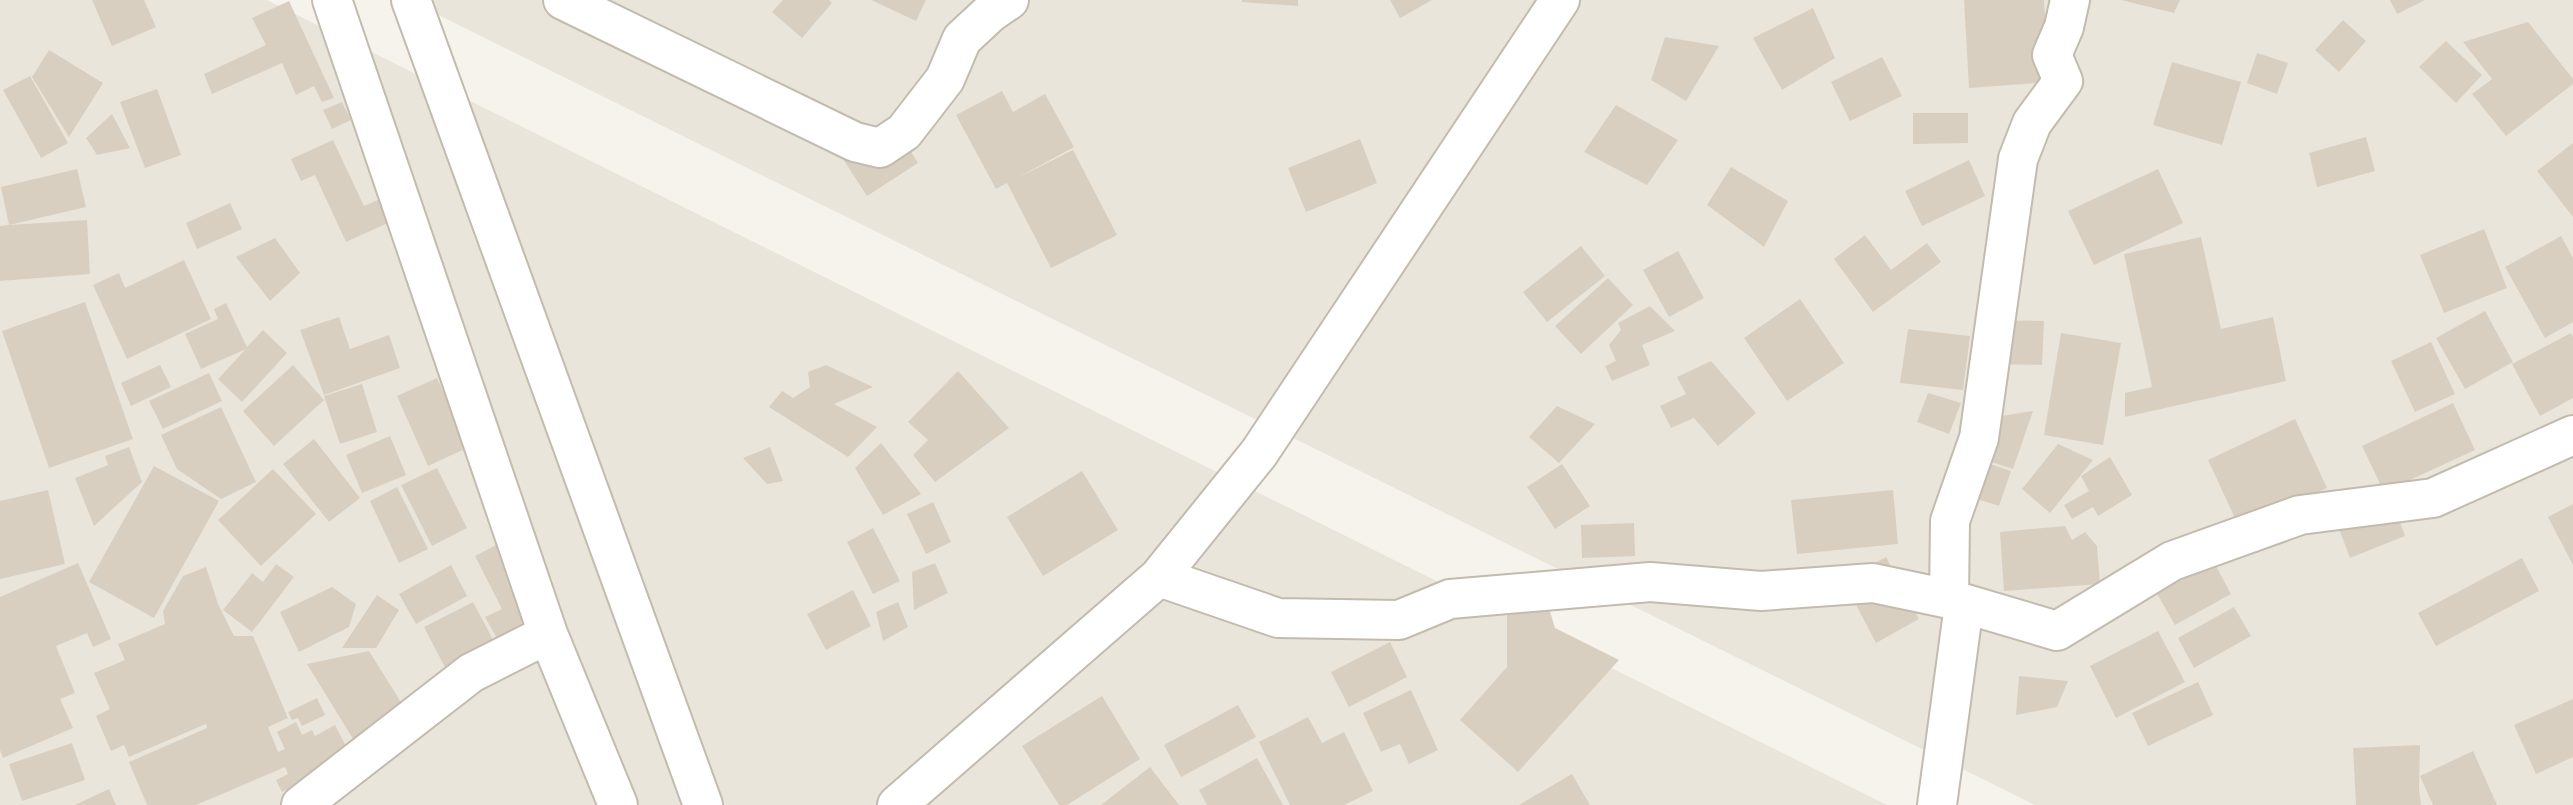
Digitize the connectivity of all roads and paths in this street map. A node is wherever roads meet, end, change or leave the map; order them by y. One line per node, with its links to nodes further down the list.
1 (332, 0): 10 (street)
2 (411, 0): 13 (street)
3 (563, 0): 4 (street)
4 (1009, 0)
5 (1560, 0): 8 (street)
6 (2070, 0): 9 (street)
7 (2573, 435): 9 (street)
8 (1159, 578): 9 (street); 14 (street)
9 (1957, 602): 15 (street)
10 (548, 634): 11 (street); 12 (street)
11 (301, 805)
12 (618, 805)
13 (703, 805)
14 (897, 805)
15 (1937, 805)

